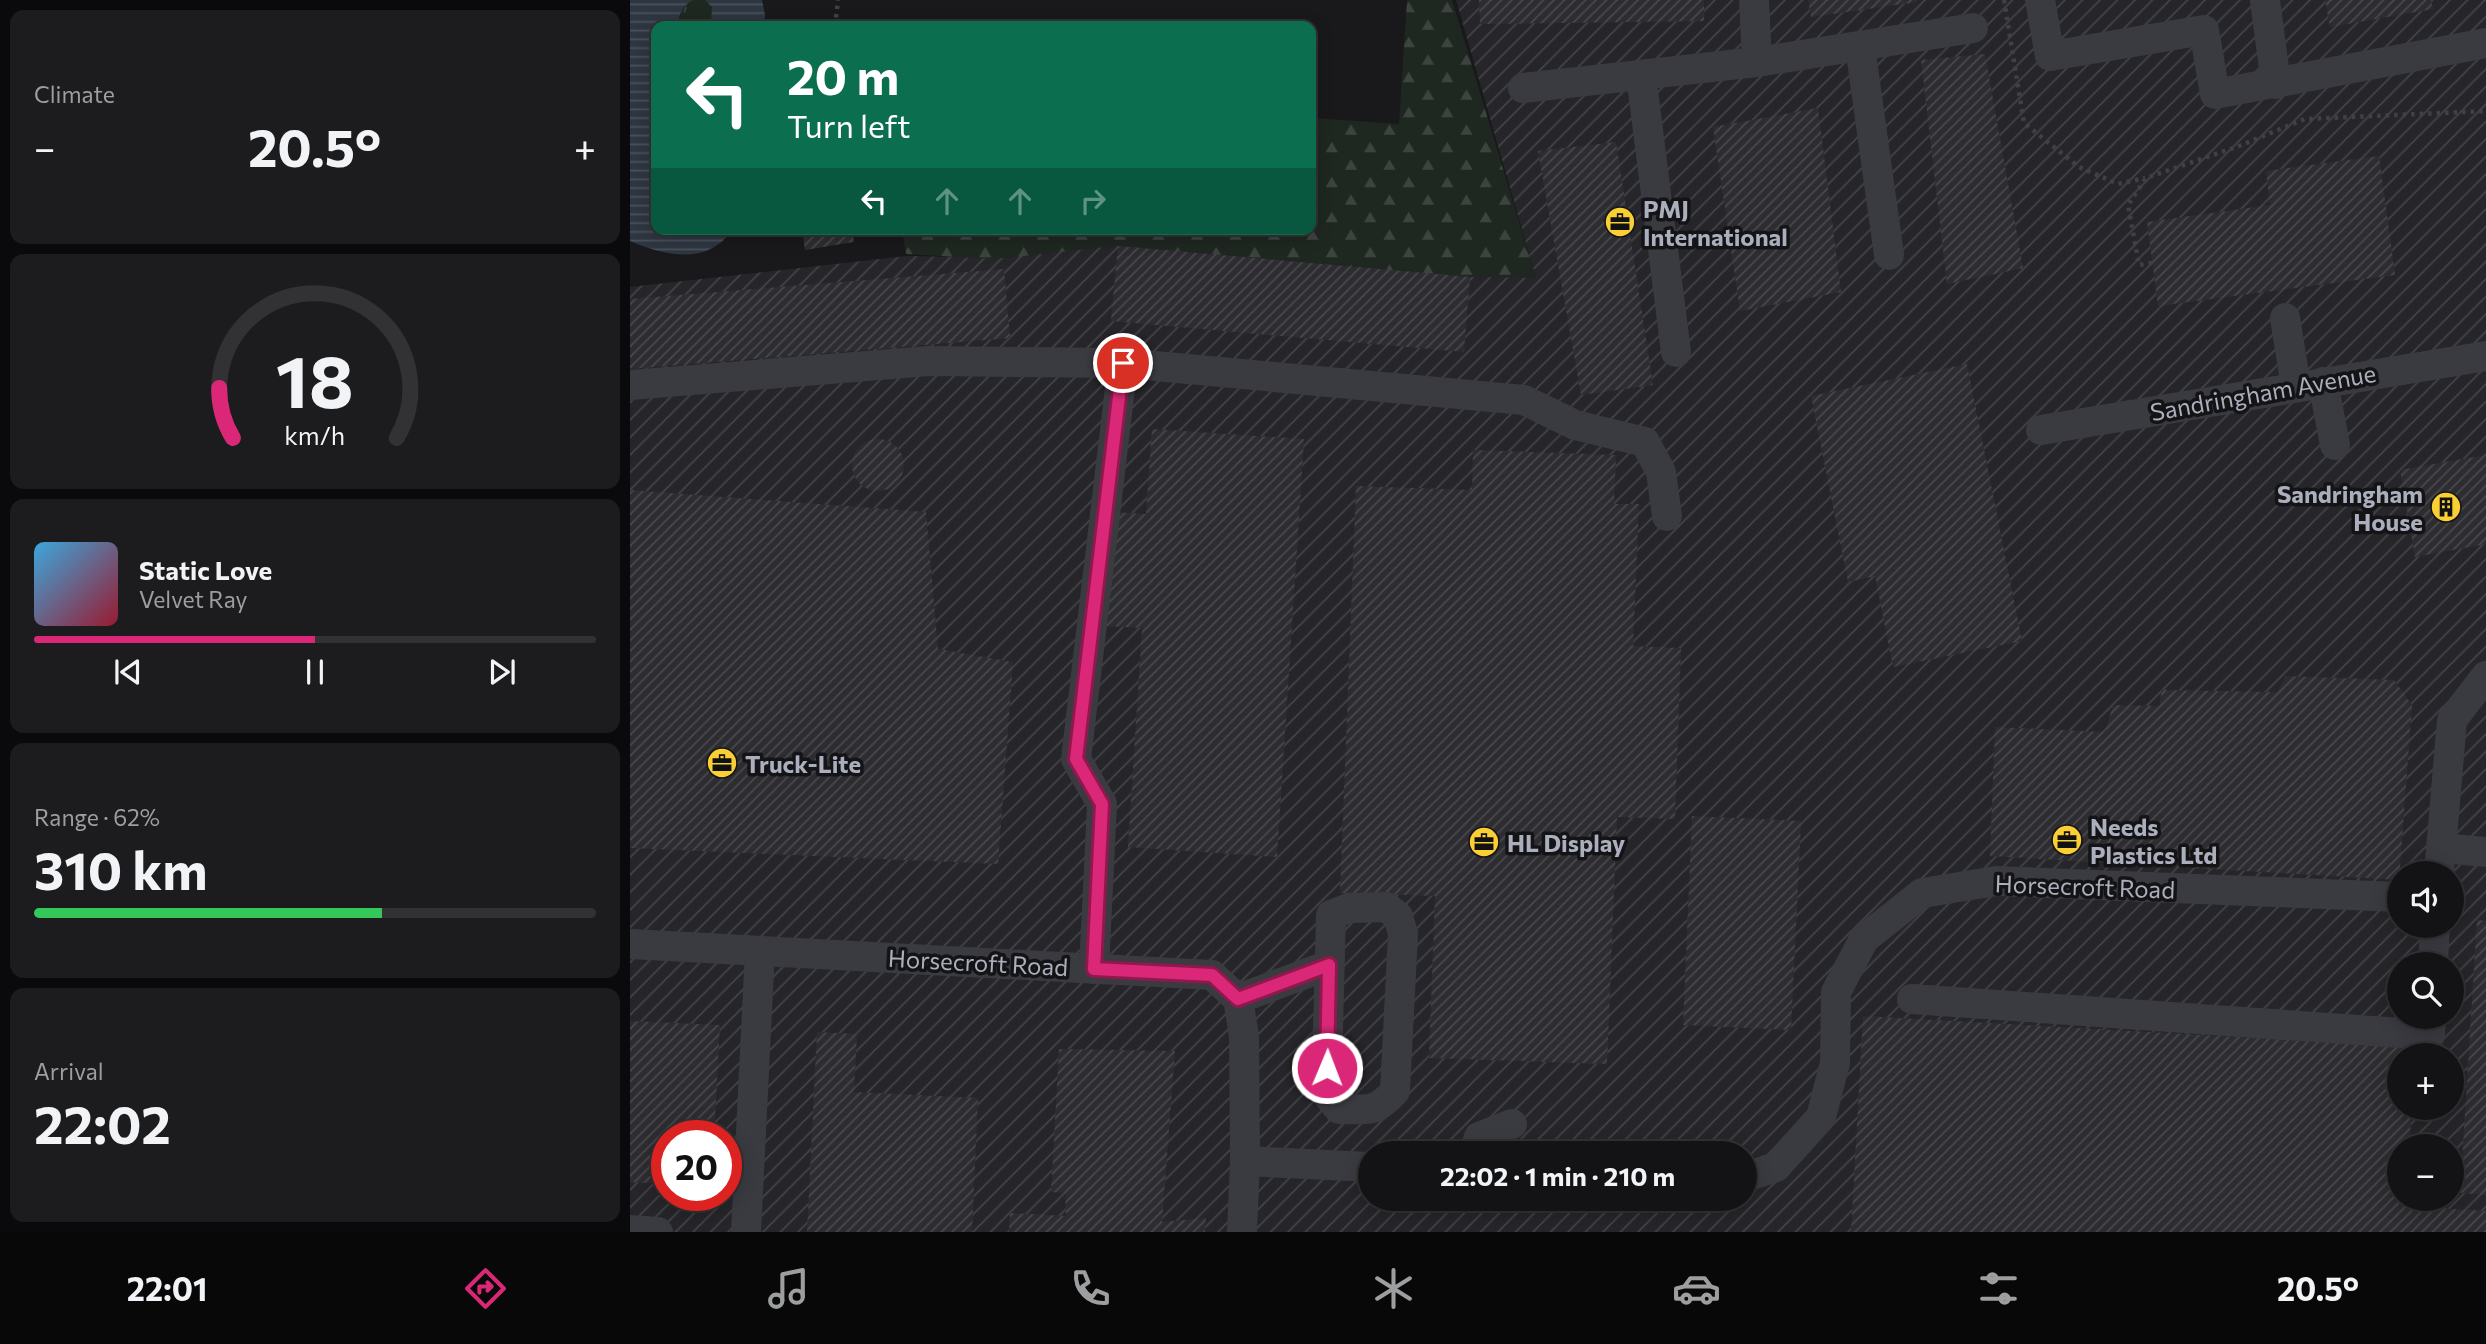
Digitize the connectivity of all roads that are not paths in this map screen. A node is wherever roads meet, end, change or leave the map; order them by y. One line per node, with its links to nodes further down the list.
1 (1754, 0): 7 (street)
2 (2040, 0): 9 (street)
3 (2265, 0): 9 (street)
4 (1973, 28): 6 (street)
5 (2486, 43): 9 (street)
6 (1860, 46): 7 (street); 11 (street)
7 (1757, 62): 8 (street)
8 (1641, 75): 10 (street); 13 (street)
9 (2276, 84)
10 (1523, 88)
11 (1889, 255)
12 (2284, 318): 16 (street)
13 (1676, 352)
14 (2486, 356): 16 (street, Sandringham Avenue)
15 (1123, 363): 17 (street); 20 (street); 28 (street)
16 (2310, 384): 18 (street, Sandringham Avenue); 19 (street)
17 (630, 385)
18 (2041, 430)
19 (2335, 445)
20 (1667, 516)
21 (2486, 676): 23 (street)
22 (2486, 852): 23 (street)
23 (2440, 861)
24 (2387, 897): 36 (street, Horsecroft Road)
25 (630, 944): 26 (street, Horsecroft Road)
26 (760, 951): 28 (street, Horsecroft Road); 39 (street)
27 (1329, 965): 27 (street); 29 (street)
28 (1094, 969): 29 (street, Horsecroft Road)
29 (1238, 999): 34 (street)
30 (1912, 999): 31 (street)
31 (2430, 1029)
32 (1512, 1124): 33 (street)
33 (1478, 1141)
34 (1245, 1161): 35 (street); 40 (street)
35 (1358, 1166)
36 (1757, 1173)
37 (630, 1230): 38 (street)
38 (659, 1232)
39 (746, 1232)
40 (1242, 1232)

